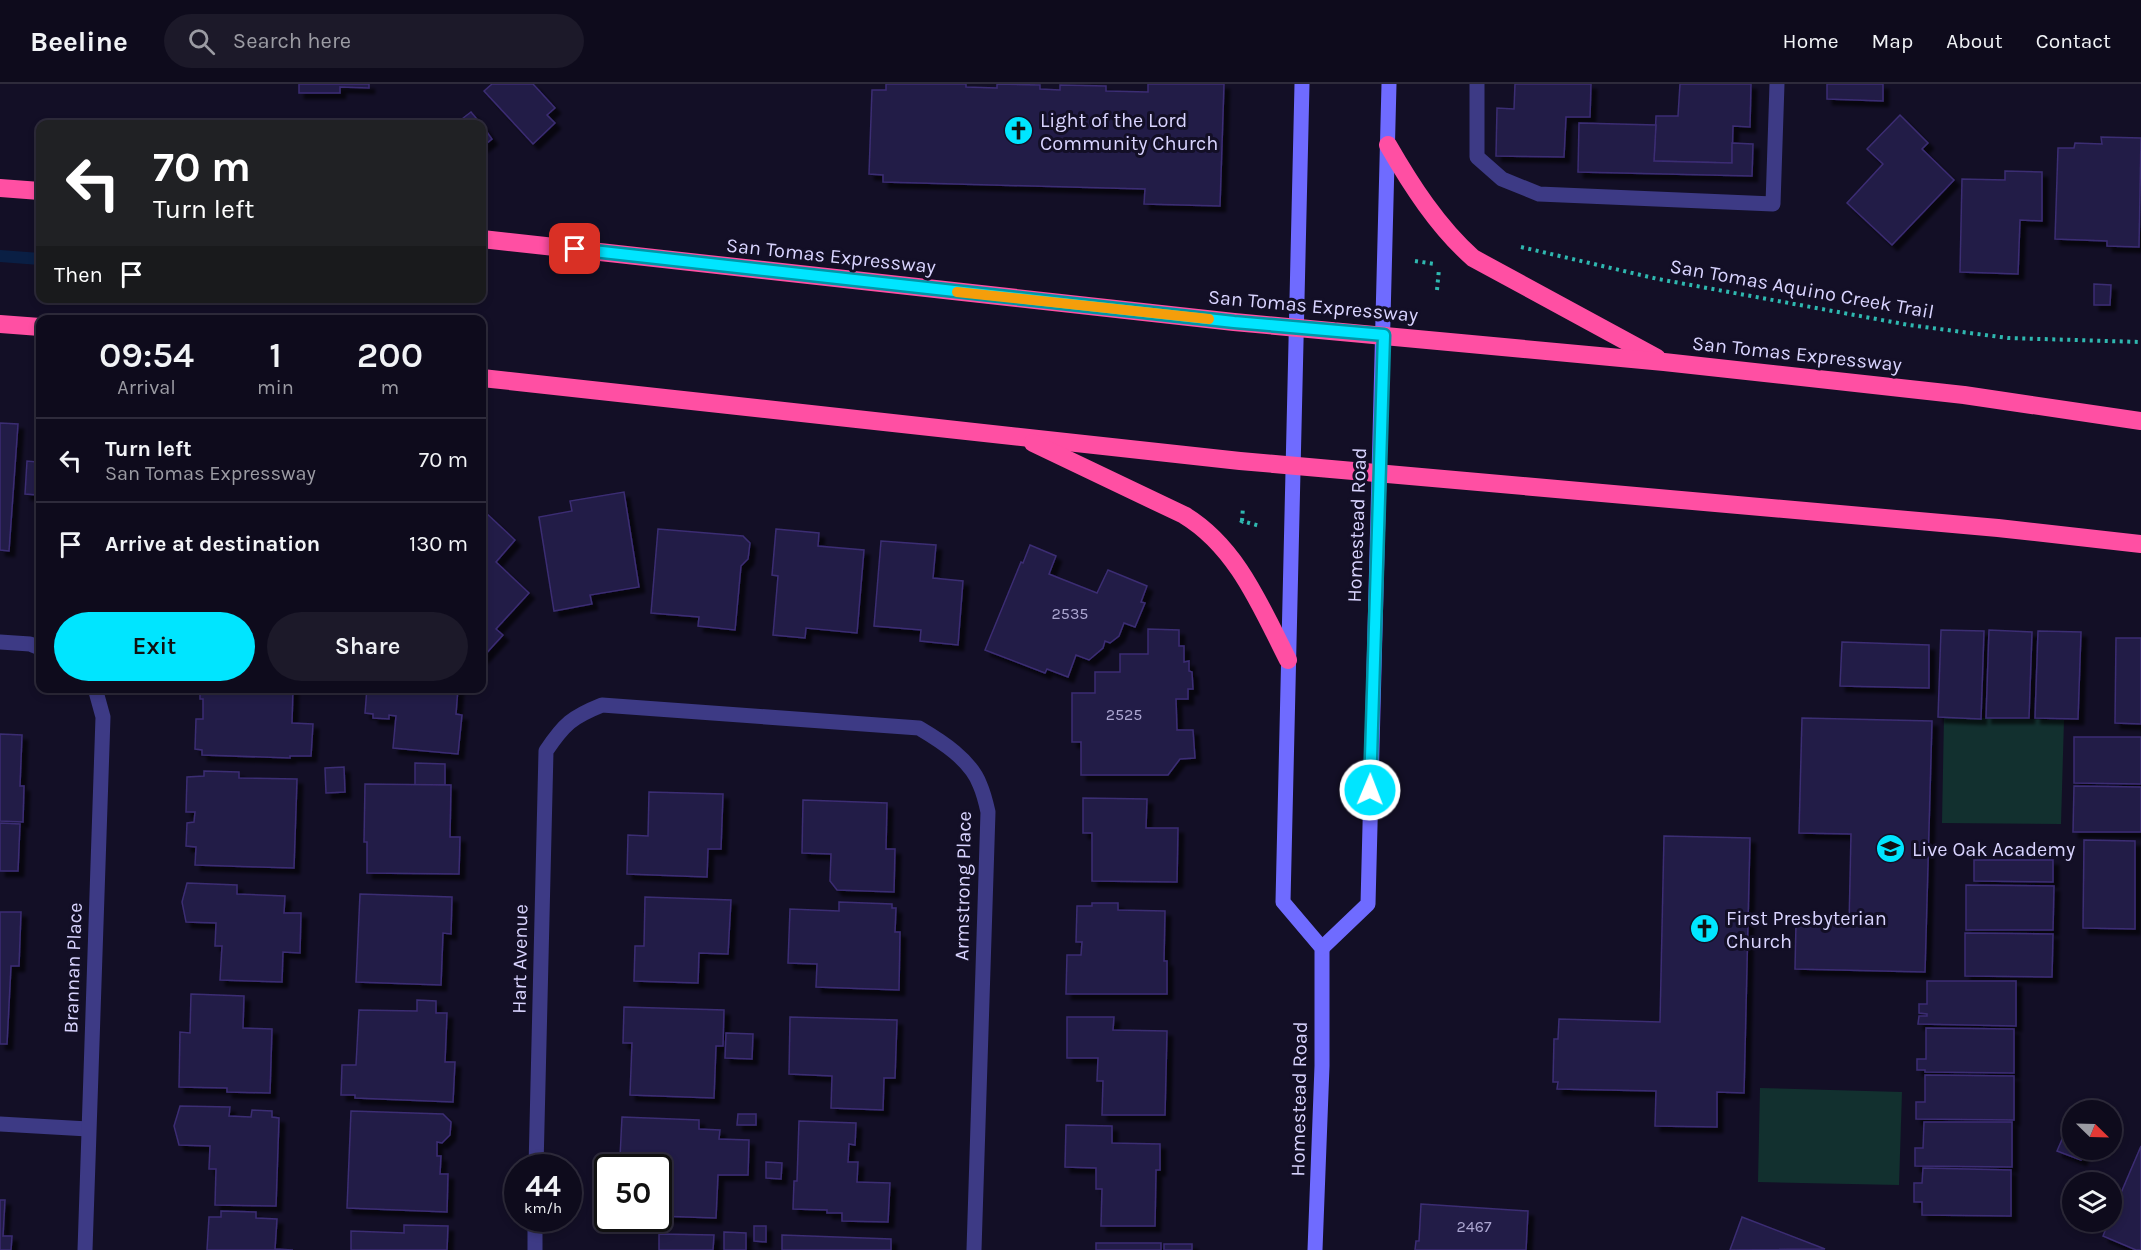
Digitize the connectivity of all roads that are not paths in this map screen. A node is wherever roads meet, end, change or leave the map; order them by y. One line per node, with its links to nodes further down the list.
1 (1302, 84): 11 (main road)
2 (1389, 84): 5 (main road, Homestead Road)
3 (1477, 84): 4 (street)
4 (1777, 84)
5 (1388, 145): 12 (main road, Homestead Road); 13 (highway)
6 (0, 188): 7 (highway)
7 (36, 191)
8 (486, 238): 11 (highway, San Tomas Expressway)
9 (0, 324): 10 (highway)
10 (36, 327)
11 (1296, 327): 12 (highway, San Tomas Expressway); 17 (main road)
12 (1384, 335): 13 (highway, San Tomas Expressway); 18 (main road, Homestead Road)
13 (1664, 362): 15 (highway, San Tomas Expressway)
14 (486, 379): 16 (highway)
15 (2141, 421)
16 (1021, 437): 17 (highway); 22 (highway)
17 (1294, 466): 18 (highway); 22 (main road)
18 (1380, 473): 19 (highway); 25 (main road, Homestead Road)
19 (2141, 544)
20 (0, 642): 21 (street)
21 (36, 646)
22 (1288, 660): 25 (main road)
23 (96, 693): 27 (street, Brannan Place)
24 (546, 752): 28 (street, Hart Avenue); 32 (street, Armstrong Place)
25 (1322, 948): 33 (main road, Homestead Road)
26 (0, 1124): 27 (street)
27 (88, 1129): 30 (street, Brannan Place)
28 (537, 1154)
29 (535, 1232): 31 (street)
30 (85, 1250)
31 (535, 1250)
32 (974, 1250)
33 (1315, 1250)

